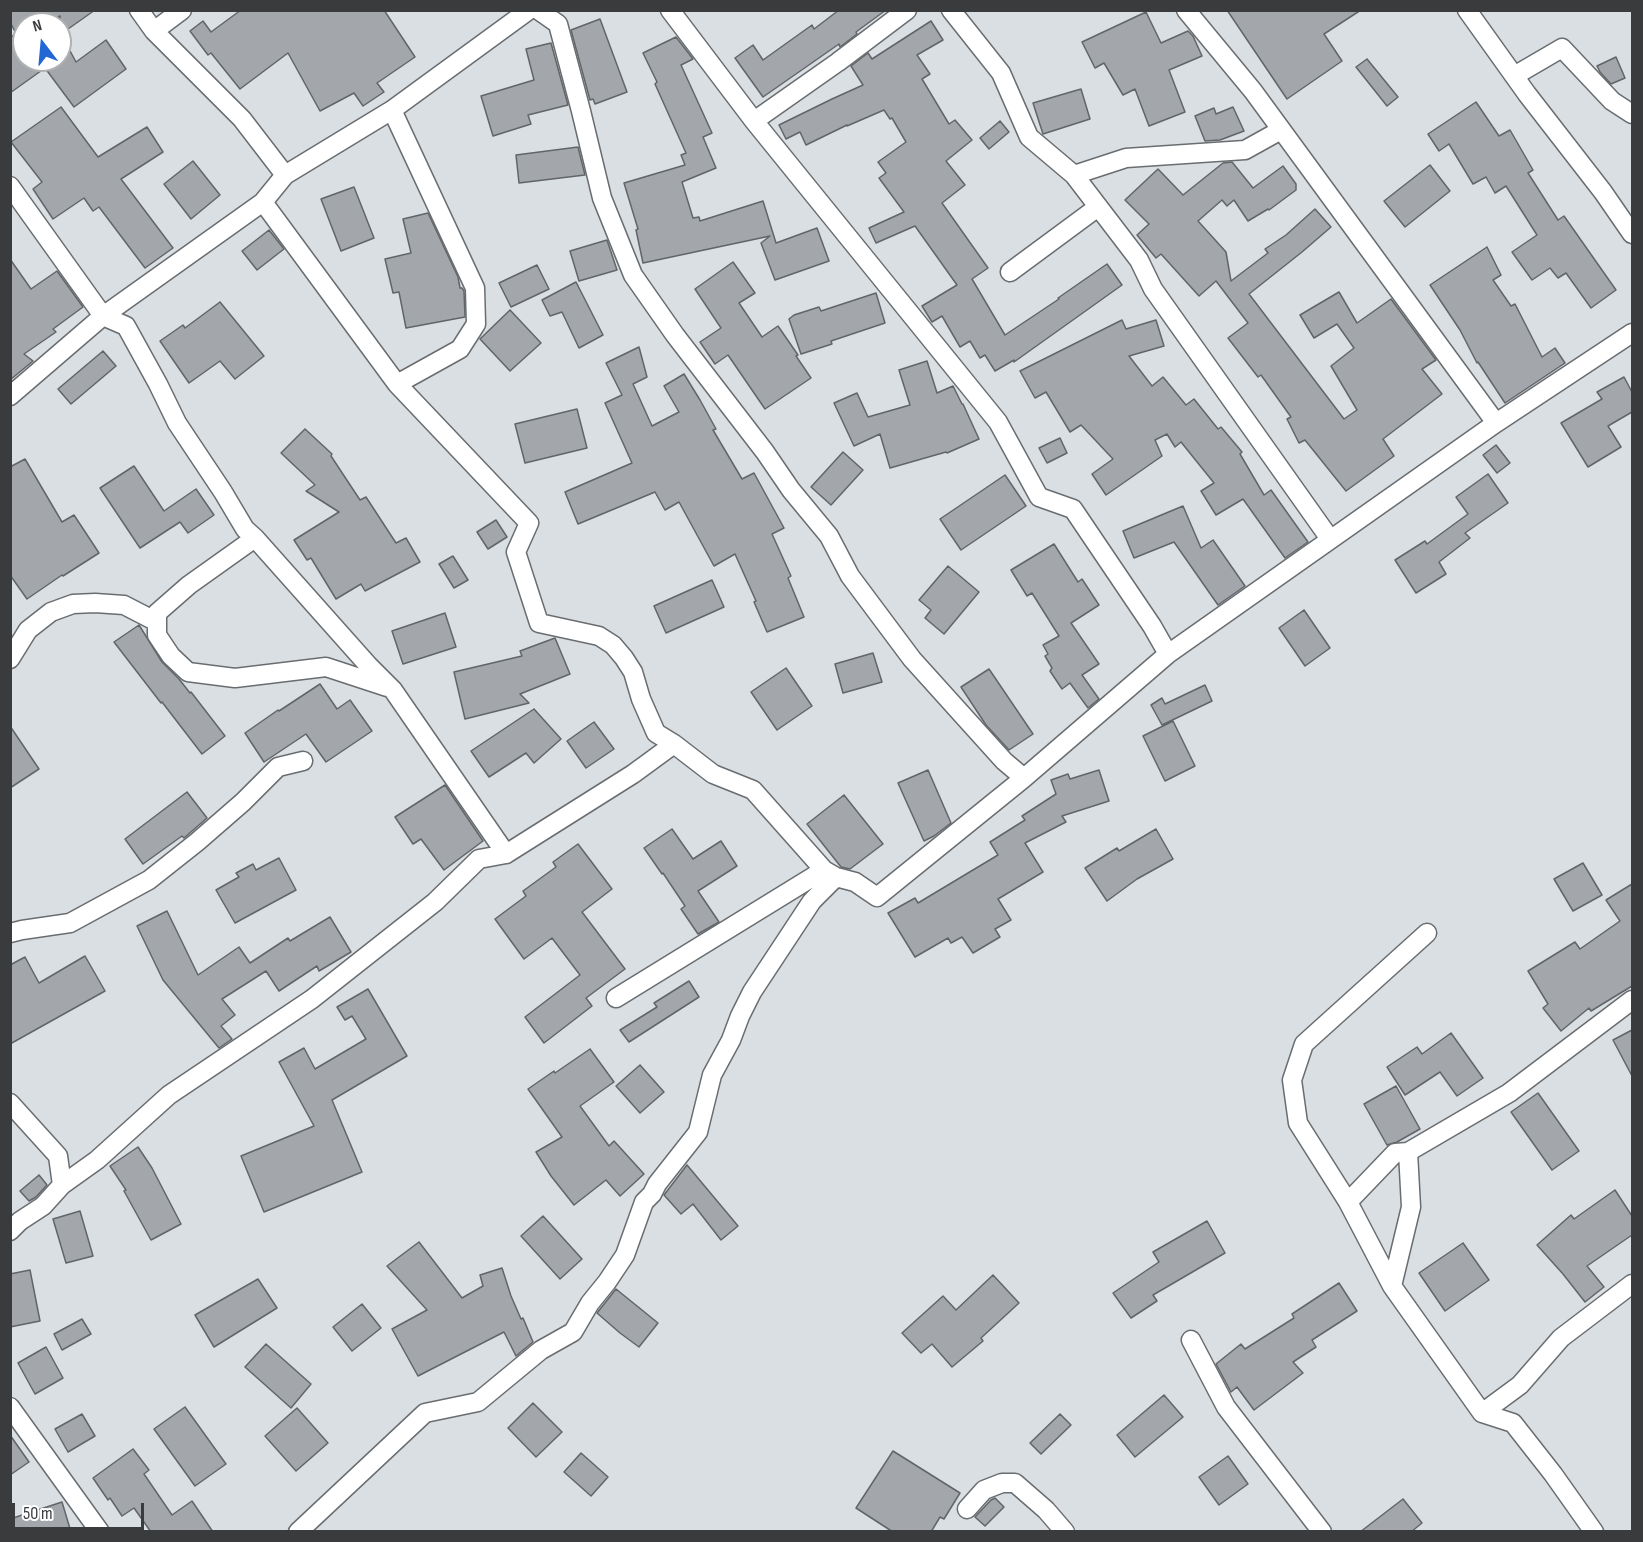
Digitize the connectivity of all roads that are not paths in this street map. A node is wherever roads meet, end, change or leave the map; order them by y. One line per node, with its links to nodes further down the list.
1 (139, 10): 10 (street)
2 (182, 10): 10 (street)
3 (529, 10): 12 (street)
4 (538, 10): 36 (street)
5 (670, 10): 14 (street)
6 (907, 10): 14 (street)
7 (951, 10): 16 (street)
8 (1186, 10): 15 (street)
9 (1467, 10): 11 (street)
10 (154, 31): 17 (street)
11 (1514, 76): 13 (street); 21 (street)
12 (392, 110): 17 (street); 25 (street)
13 (1632, 114)
14 (754, 121): 31 (street)
15 (1281, 130): 16 (street); 27 (street)
16 (1074, 175): 20 (street)
17 (285, 176): 19 (street)
18 (10, 186): 23 (street)
19 (263, 202): 23 (street); 25 (street)
20 (1098, 207): 22 (street); 29 (street)
21 (1632, 234)
22 (1010, 272)
23 (103, 316): 26 (street); 28 (street)
24 (1632, 333): 27 (street)
25 (398, 384): 34 (street)
26 (10, 396)
27 (1496, 423): 29 (street)
28 (255, 538): 30 (street); 33 (street)
29 (1330, 539): 31 (street)
30 (157, 622): 32 (street); 33 (street)
31 (1168, 654): 36 (street)
32 (10, 659)
33 (393, 690): 37 (street)
34 (674, 744): 37 (street); 38 (street)
35 (303, 761): 39 (street)
36 (1024, 778): 38 (street)
37 (506, 854): 46 (street)
38 (830, 873): 41 (street); 59 (street)
39 (10, 933)
40 (1427, 933): 48 (street)
41 (616, 998)
42 (1632, 1000): 44 (street)
43 (10, 1103): 45 (street)
44 (1408, 1152): 48 (street); 51 (street)
45 (58, 1156): 46 (street); 47 (street)
46 (97, 1160): 47 (street)
47 (62, 1185): 49 (street)
48 (1348, 1202): 51 (street)
49 (10, 1231)
50 (1632, 1284): 53 (street)
51 (1392, 1286): 55 (street)
52 (1191, 1340): 61 (street)
53 (1520, 1385): 55 (street); 56 (street)
54 (10, 1407): 58 (street)
55 (1482, 1413): 56 (street)
56 (1513, 1423): 62 (street)
57 (967, 1509): 60 (street)
58 (100, 1532)
59 (298, 1532)
60 (1065, 1532)
61 (1322, 1532)
62 (1594, 1532)

